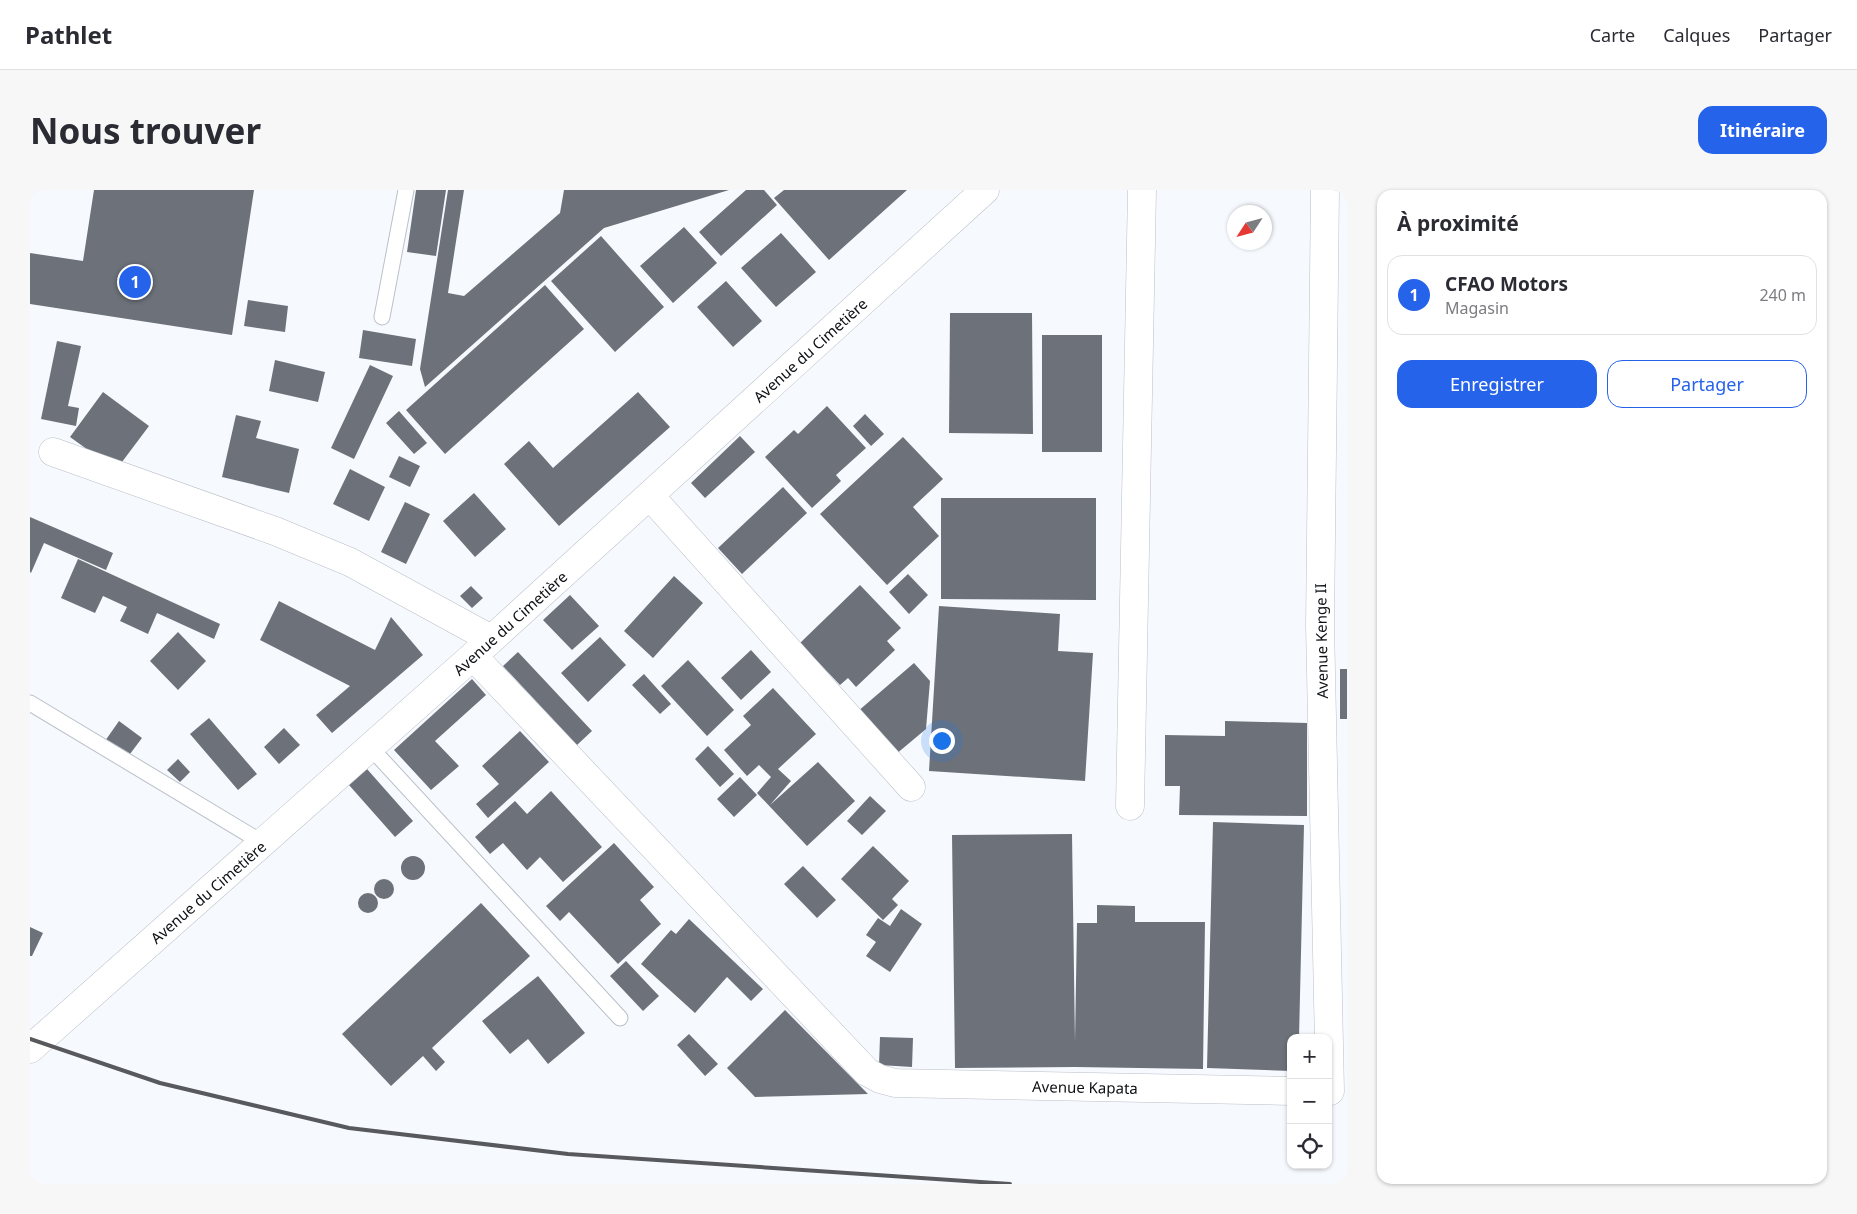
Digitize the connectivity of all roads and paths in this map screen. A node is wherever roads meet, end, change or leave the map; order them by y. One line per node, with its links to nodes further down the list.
1 (406, 190): 5 (lane)
2 (985, 190): 7 (street, Avenue du Cimetière)
3 (1142, 190): 12 (street)
4 (1325, 190): 17 (street, Avenue Kenge II)
5 (382, 317)
6 (53, 452): 8 (street)
7 (650, 496): 8 (street, Avenue du Cimetière); 11 (street)
8 (482, 648): 10 (street, Avenue du Cimetière); 16 (street, Avenue Kapata)
9 (30, 703): 13 (lane)
10 (370, 748): 13 (street, Avenue du Cimetière); 14 (lane)
11 (911, 787)
12 (1130, 806)
13 (263, 843): 15 (street, Avenue du Cimetière)
14 (620, 1018)
15 (30, 1049)
16 (1287, 1091)
17 (1335, 1091)

